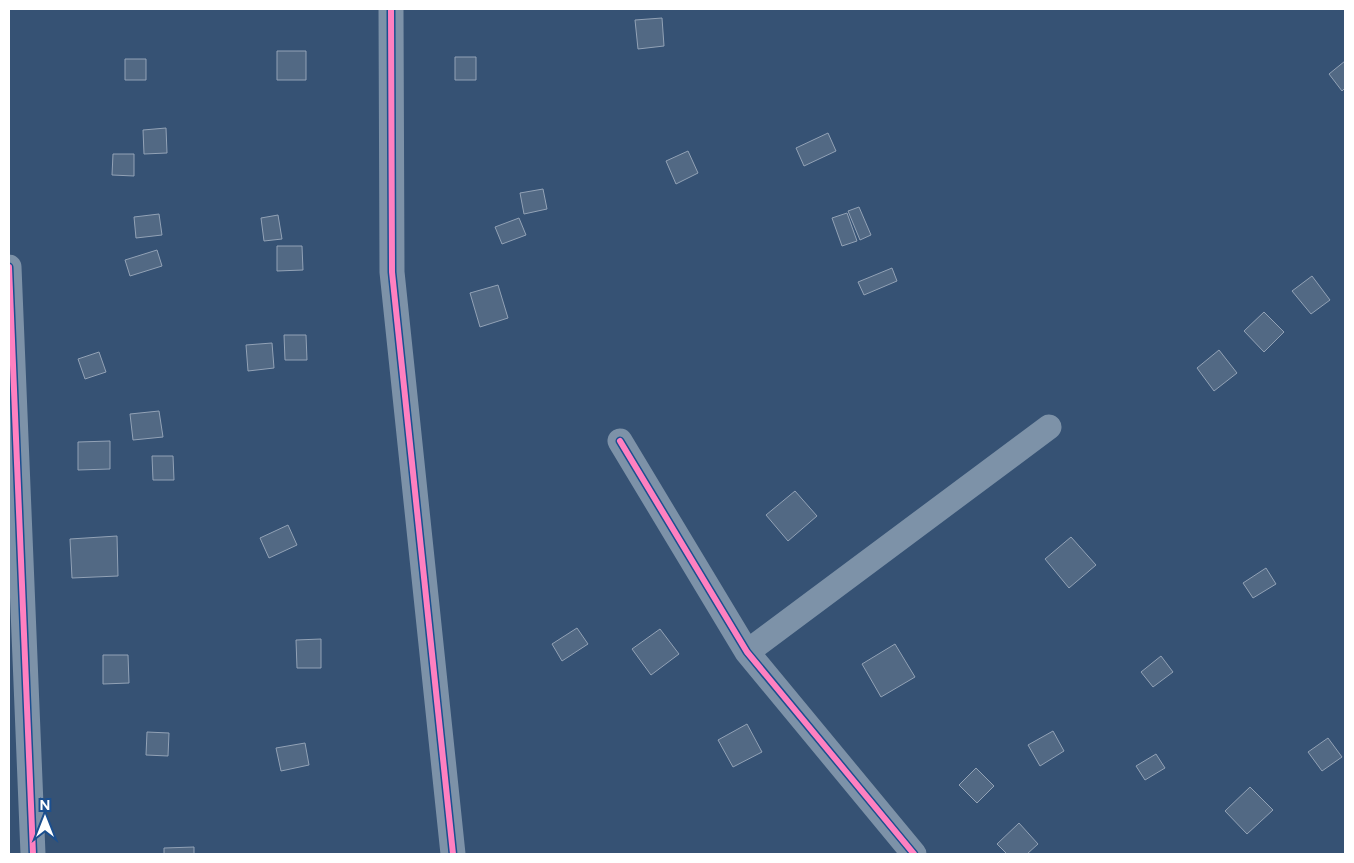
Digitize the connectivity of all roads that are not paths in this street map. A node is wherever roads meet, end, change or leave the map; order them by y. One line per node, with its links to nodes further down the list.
1 (391, 9): 7 (street)
2 (9, 267): 6 (street)
3 (1049, 427): 5 (street)
4 (620, 441): 5 (street)
5 (747, 652): 8 (street)
6 (33, 854)
7 (452, 854)
8 (914, 854)

